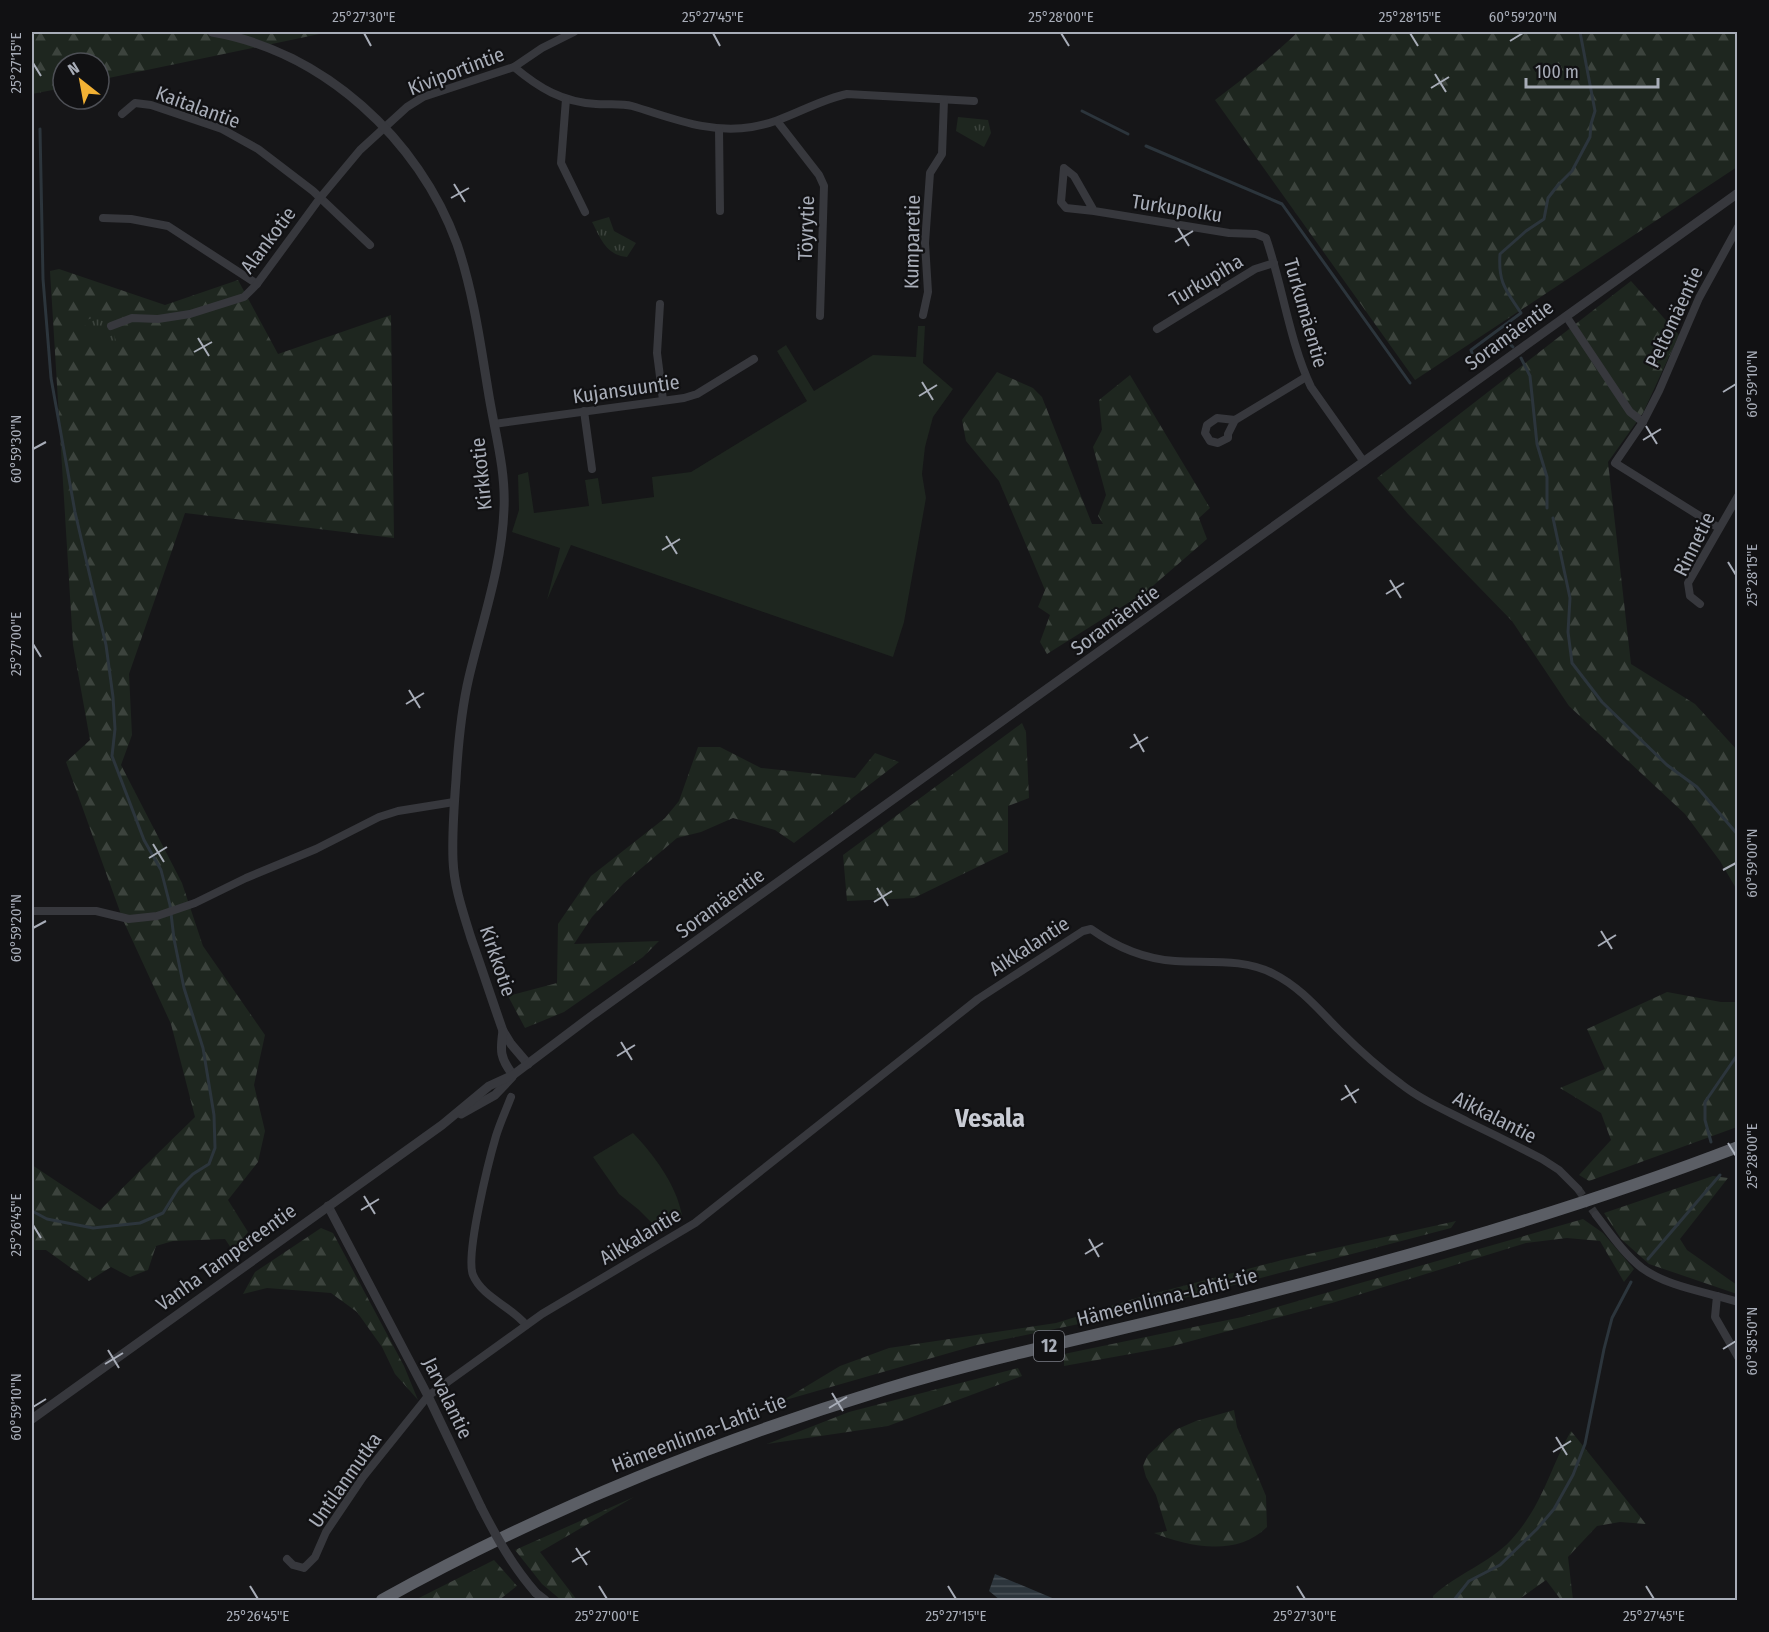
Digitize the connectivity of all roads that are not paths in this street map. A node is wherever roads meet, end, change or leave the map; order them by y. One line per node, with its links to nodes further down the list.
1 (212, 32): 9 (street, Kirkkotie)
2 (574, 32): 3 (street, Kiviportintie)
3 (514, 68): 4 (street); 9 (street, Kiviportintie)
4 (566, 99): 10 (street); 15 (street)
5 (944, 100): 6 (street); 8 (street); 23 (street, Kumparetie)
6 (974, 101)
7 (122, 114): 12 (street, Kaitalantie)
8 (777, 121): 10 (street); 24 (street, Töyrytie)
9 (384, 127): 12 (street, Alankotie); 34 (street, Kirkkotie)
10 (718, 129): 13 (street)
11 (1737, 194): 25 (street, Soramäentie)
12 (320, 198): 19 (street, Kaitalantie); 21 (street, Alankotie)
13 (720, 211)
14 (1094, 211): 14 (street, Turkupolku); 18 (street, Turkupolku)
15 (585, 212)
16 (104, 219): 21 (street)
17 (1737, 227): 33 (street, Peltomäentie)
18 (1256, 234): 20 (street, Turkumäentie)
19 (370, 244)
20 (1274, 262): 27 (street, Turkupiha); 29 (street, Turkumäentie)
21 (257, 284): 26 (street, Alankotie)
22 (660, 304): 30 (street)
23 (923, 315)
24 (820, 316)
25 (1566, 316): 33 (street); 35 (street, Soramäentie)
26 (111, 326)
27 (1157, 329)
28 (754, 359): 30 (street, Kujansuuntie)
29 (1306, 377): 32 (street); 35 (street, Turkumäentie)
30 (663, 400): 31 (street, Kujansuuntie)
31 (584, 411): 34 (street, Kujansuuntie); 36 (street)
32 (1236, 420)
33 (1643, 422): 38 (street, Peltomäentie)
34 (494, 424): 40 (street, Kirkkotie)
35 (1364, 462): 43 (street, Soramäentie)
36 (592, 469)
37 (1737, 496): 38 (street, Rinnetie)
38 (1719, 528): 39 (street, Rinnetie)
39 (1700, 604)
40 (454, 802): 41 (street); 42 (street, Kirkkotie)
41 (32, 911)
42 (503, 1030): 43 (street, Kirkkotie); 44 (street, Kirkkotie)
43 (528, 1064): 44 (street, Soramäentie)
44 (513, 1075): 48 (street, Vanha Tampereentie)
45 (511, 1097): 52 (street)
46 (1737, 1147): 57 (highway, Hämeenlinna-Lahti-tie / 12)
47 (1578, 1189): 52 (street, Aikkalantie)
48 (328, 1206): 54 (street, Jarvalantie); 55 (street, Vanha Tampereentie)
49 (1596, 1215): 50 (street)
50 (1717, 1296): 51 (street); 53 (street)
51 (1737, 1302)
52 (526, 1325): 54 (street, Aikkalantie)
53 (1737, 1357)
54 (428, 1396): 56 (street, Untilanmutka); 58 (street, Jarvalantie, bridge)
55 (32, 1419)
56 (287, 1558)
57 (382, 1600)
58 (545, 1600)

